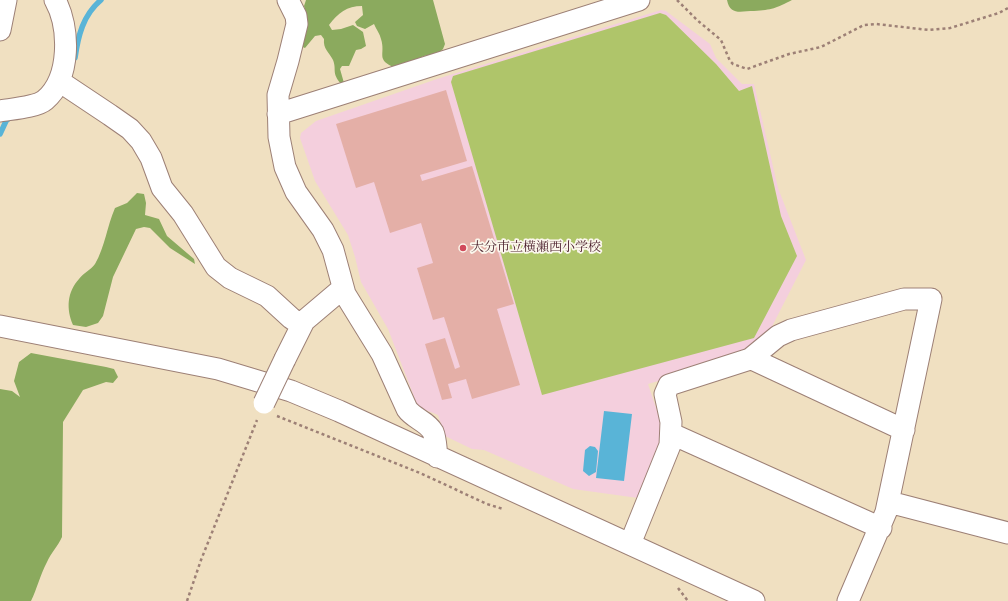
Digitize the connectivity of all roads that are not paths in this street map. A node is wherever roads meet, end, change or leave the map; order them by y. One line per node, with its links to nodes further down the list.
1 (6, 0): 5 (street)
2 (54, 0): 6 (street)
3 (288, 0): 8 (street)
4 (639, 0): 8 (street)
5 (0, 30)
6 (59, 81): 7 (street); 10 (street)
7 (0, 111)
8 (278, 114): 9 (street)
9 (343, 288): 10 (street); 16 (street)
10 (302, 325): 13 (street, bridge)
11 (0, 326): 16 (street)
12 (752, 358): 14 (street); 14 (street); 15 (street)
13 (263, 407)
14 (904, 430): 17 (street)
15 (672, 434): 18 (street); 20 (street)
16 (437, 457): 20 (street)
17 (889, 502): 18 (street); 19 (street)
18 (881, 528): 22 (street)
19 (1007, 528)
20 (630, 544): 21 (street)
21 (754, 601)
22 (848, 601)

